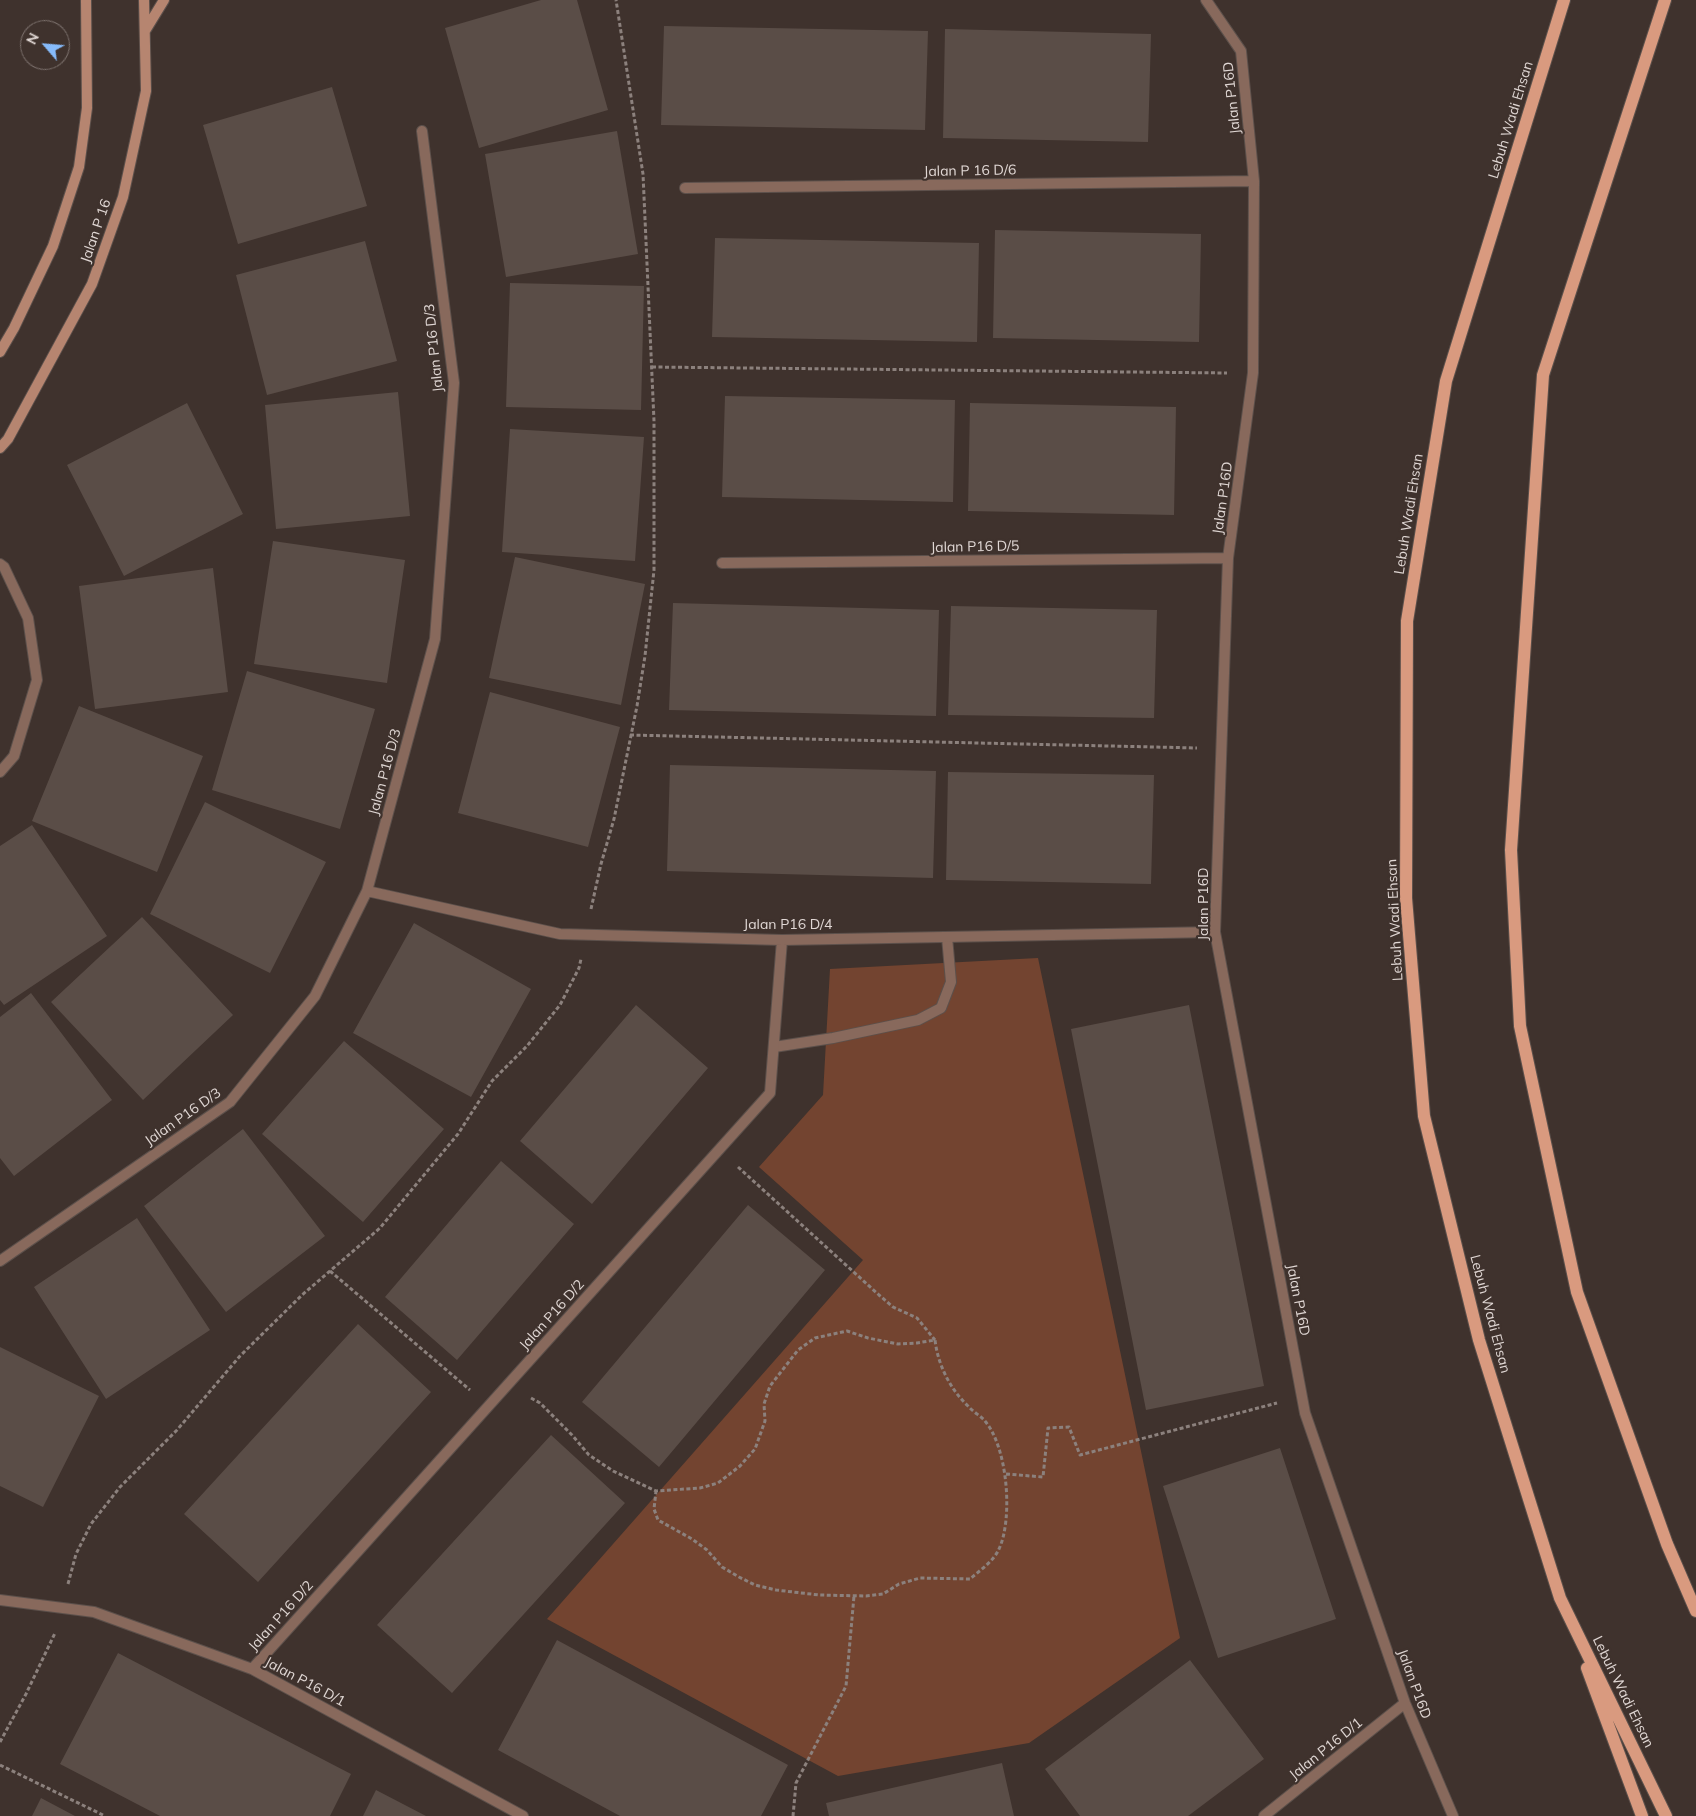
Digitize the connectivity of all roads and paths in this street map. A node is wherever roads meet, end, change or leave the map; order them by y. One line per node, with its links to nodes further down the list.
1 (86, 0): 12 (street)
2 (144, 0): 8 (street, Jalan P 16)
3 (164, 0): 8 (street)
4 (616, 0): 13 (path)
5 (1206, 0): 10 (street, Jalan P16D)
6 (1564, 0): 40 (main road, Lebuh Wadi Ehsan)
7 (1665, 0): 37 (main road)
8 (145, 31): 15 (street, Jalan P 16)
9 (422, 131): 22 (street, Jalan P16 D/3)
10 (1254, 181): 11 (street, Jalan P 16 D/6); 14 (street, Jalan P16D)
11 (686, 188)
12 (0, 352)
13 (652, 367): 14 (path); 19 (path)
14 (1253, 373): 16 (street, Jalan P16D)
15 (0, 448)
16 (1228, 558): 17 (street, Jalan P16 D/5); 20 (street, Jalan P16D)
17 (722, 563)
18 (0, 564): 21 (street)
19 (630, 735): 20 (path); 24 (path)
20 (1221, 748): 23 (street, Jalan P16D)
21 (0, 772)
22 (367, 891): 24 (street, Jalan P16 D/4); 29 (street, Jalan P16 D/3)
23 (1215, 932): 25 (street, Jalan P16 D/4); 33 (street, Jalan P16D)
24 (586, 935): 26 (street, Jalan P16 D/4); 30 (path)
25 (947, 937): 26 (street, Jalan P16 D/4); 27 (street)
26 (782, 940): 27 (street, Jalan P16 D/2)
27 (774, 1047): 28 (street, Jalan P16 D/2)
28 (719, 1150): 31 (path); 32 (street, Jalan P16 D/2)
29 (0, 1261)
30 (330, 1271): 34 (path); 42 (path)
31 (935, 1340): 35 (path); 36 (path)
32 (508, 1385): 34 (street, Jalan P16 D/2); 36 (path)
33 (1302, 1396): 35 (path); 45 (street, Jalan P16D)
34 (489, 1406): 44 (street, Jalan P16 D/2)
35 (1006, 1474): 39 (path)
36 (656, 1491): 39 (path)
37 (1667, 1544): 38 (main road); 43 (main road)
38 (1696, 1594)
39 (854, 1596): 50 (path)
40 (1560, 1598): 53 (main road); 54 (main road, Lebuh Wadi Ehsan)
41 (0, 1600): 42 (street, Jalan P16 D/1)
42 (61, 1608): 44 (street, Jalan P16 D/1); 46 (path)
43 (1696, 1611)
44 (252, 1669): 49 (street, Jalan P16 D/1)
45 (1405, 1703): 51 (street, Jalan P16 D/1); 52 (street, Jalan P16D)
46 (0, 1742)
47 (0, 1765): 48 (path)
48 (105, 1816)
49 (523, 1816)
50 (793, 1816)
51 (1264, 1816)
52 (1453, 1816)
53 (1642, 1816)
54 (1666, 1816)

